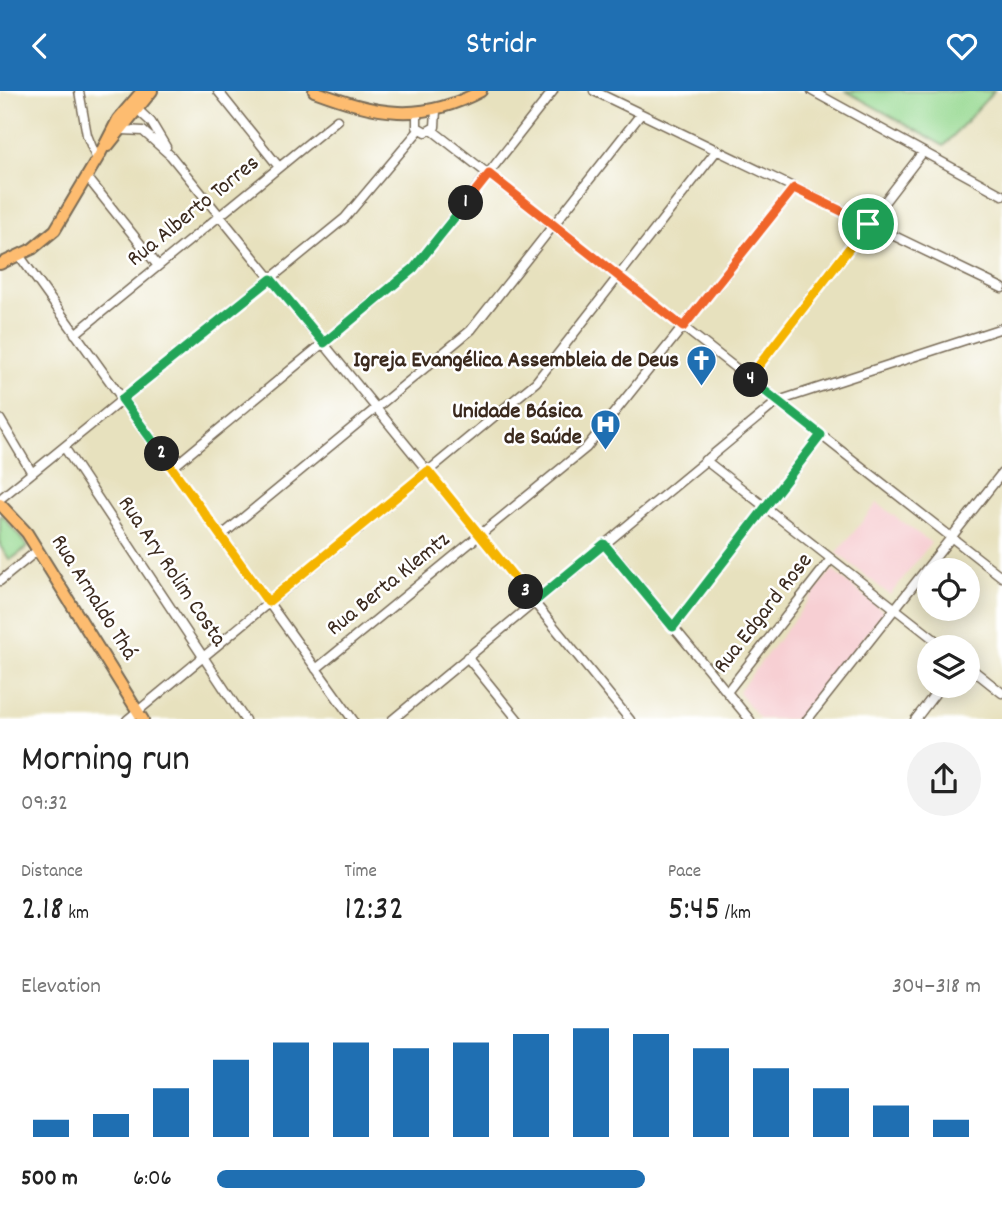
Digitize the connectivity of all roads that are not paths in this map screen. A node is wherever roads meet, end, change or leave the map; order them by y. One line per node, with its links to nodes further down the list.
1 (79, 91): 21 (street)
2 (142, 91): 15 (main road)
3 (152, 91): 10 (main road)
4 (218, 91): 22 (street)
5 (314, 91): 12 (main road)
6 (553, 91): 23 (street)
7 (594, 91): 13 (street)
8 (812, 91): 19 (street)
9 (477, 92): 11 (main road)
10 (137, 109): 15 (main road); 20 (street)
11 (436, 110): 12 (main road); 17 (street)
12 (417, 113): 16 (street)
13 (641, 114): 18 (street); 29 (street)
14 (337, 120): 22 (street, Rua Alberto Torres)
15 (120, 124): 20 (street); 21 (main road)
16 (420, 129): 17 (street); 34 (street)
17 (432, 130): 23 (street)
18 (717, 151): 25 (street); 33 (street)
19 (923, 152): 26 (street); 28 (street)
20 (171, 156): 27 (street)
21 (98, 158): 24 (main road)
22 (279, 167): 27 (street, Rua Alberto Torres)
23 (489, 174): 29 (street); 39 (street)
24 (87, 177): 30 (main road); 32 (street)
25 (794, 188): 28 (street); 36 (street, Rua Berta Klemtz)
26 (1002, 195)
27 (220, 216): 32 (street, Rua Alberto Torres); 34 (street)
28 (868, 224): 35 (street); 40 (street)
29 (554, 225): 33 (street); 43 (street)
30 (19, 255): 31 (main road); 38 (street)
31 (0, 264)
32 (158, 266): 38 (street, Rua Alberto Torres)
33 (619, 276): 36 (street); 49 (street)
34 (271, 279): 39 (street); 41 (street)
35 (1002, 288)
36 (683, 327): 40 (street); 55 (street, Rua Berta Klemtz)
37 (1002, 328): 42 (street)
38 (75, 334): 41 (street)
39 (324, 343): 43 (street); 48 (street)
40 (749, 378): 42 (street)
41 (122, 399): 46 (street); 48 (street)
42 (778, 401): 45 (street); 47 (street)
43 (376, 408): 49 (street); 56 (street)
44 (0, 419): 50 (street)
45 (821, 435): 54 (street); 57 (street)
46 (64, 447): 50 (street); 68 (street, Rua Ary Rolim Costa)
47 (705, 460): 54 (street); 58 (street)
48 (172, 468): 56 (street)
49 (428, 471): 55 (street); 63 (street)
50 (32, 473): 52 (street)
51 (1001, 476): 57 (street)
52 (0, 499)
53 (0, 504): 59 (main road, Rua Arnaldo Thá)
54 (765, 507): 60 (street); 66 (street)
55 (480, 535): 64 (street); 70 (street, Rua Berta Klemtz)
56 (221, 536): 63 (street)
57 (952, 537): 61 (street); 65 (street)
58 (604, 544): 64 (street); 66 (street)
59 (38, 550): 62 (street); 75 (main road, Rua Arnaldo Thá)
60 (831, 559): 65 (street); 72 (street, Rua Edgard Rose)
61 (1002, 576)
62 (0, 582)
63 (268, 602): 68 (street); 70 (street)
64 (534, 602): 69 (street); 81 (street)
65 (895, 609): 67 (street); 83 (street)
66 (673, 627): 72 (street)
67 (929, 635)
68 (204, 656): 75 (street); 77 (street, Rua Ary Rolim Costa)
69 (467, 657): 79 (street); 80 (street)
70 (316, 669): 78 (street)
71 (980, 676): 73 (street)
72 (727, 692): 82 (street)
73 (1002, 693)
74 (932, 698): 84 (street)
75 (140, 715): 76 (street)
76 (127, 719)
77 (246, 719)
78 (353, 719)
79 (392, 719)
80 (518, 719)
81 (630, 719)
82 (750, 719)
83 (807, 719)
84 (915, 719)

